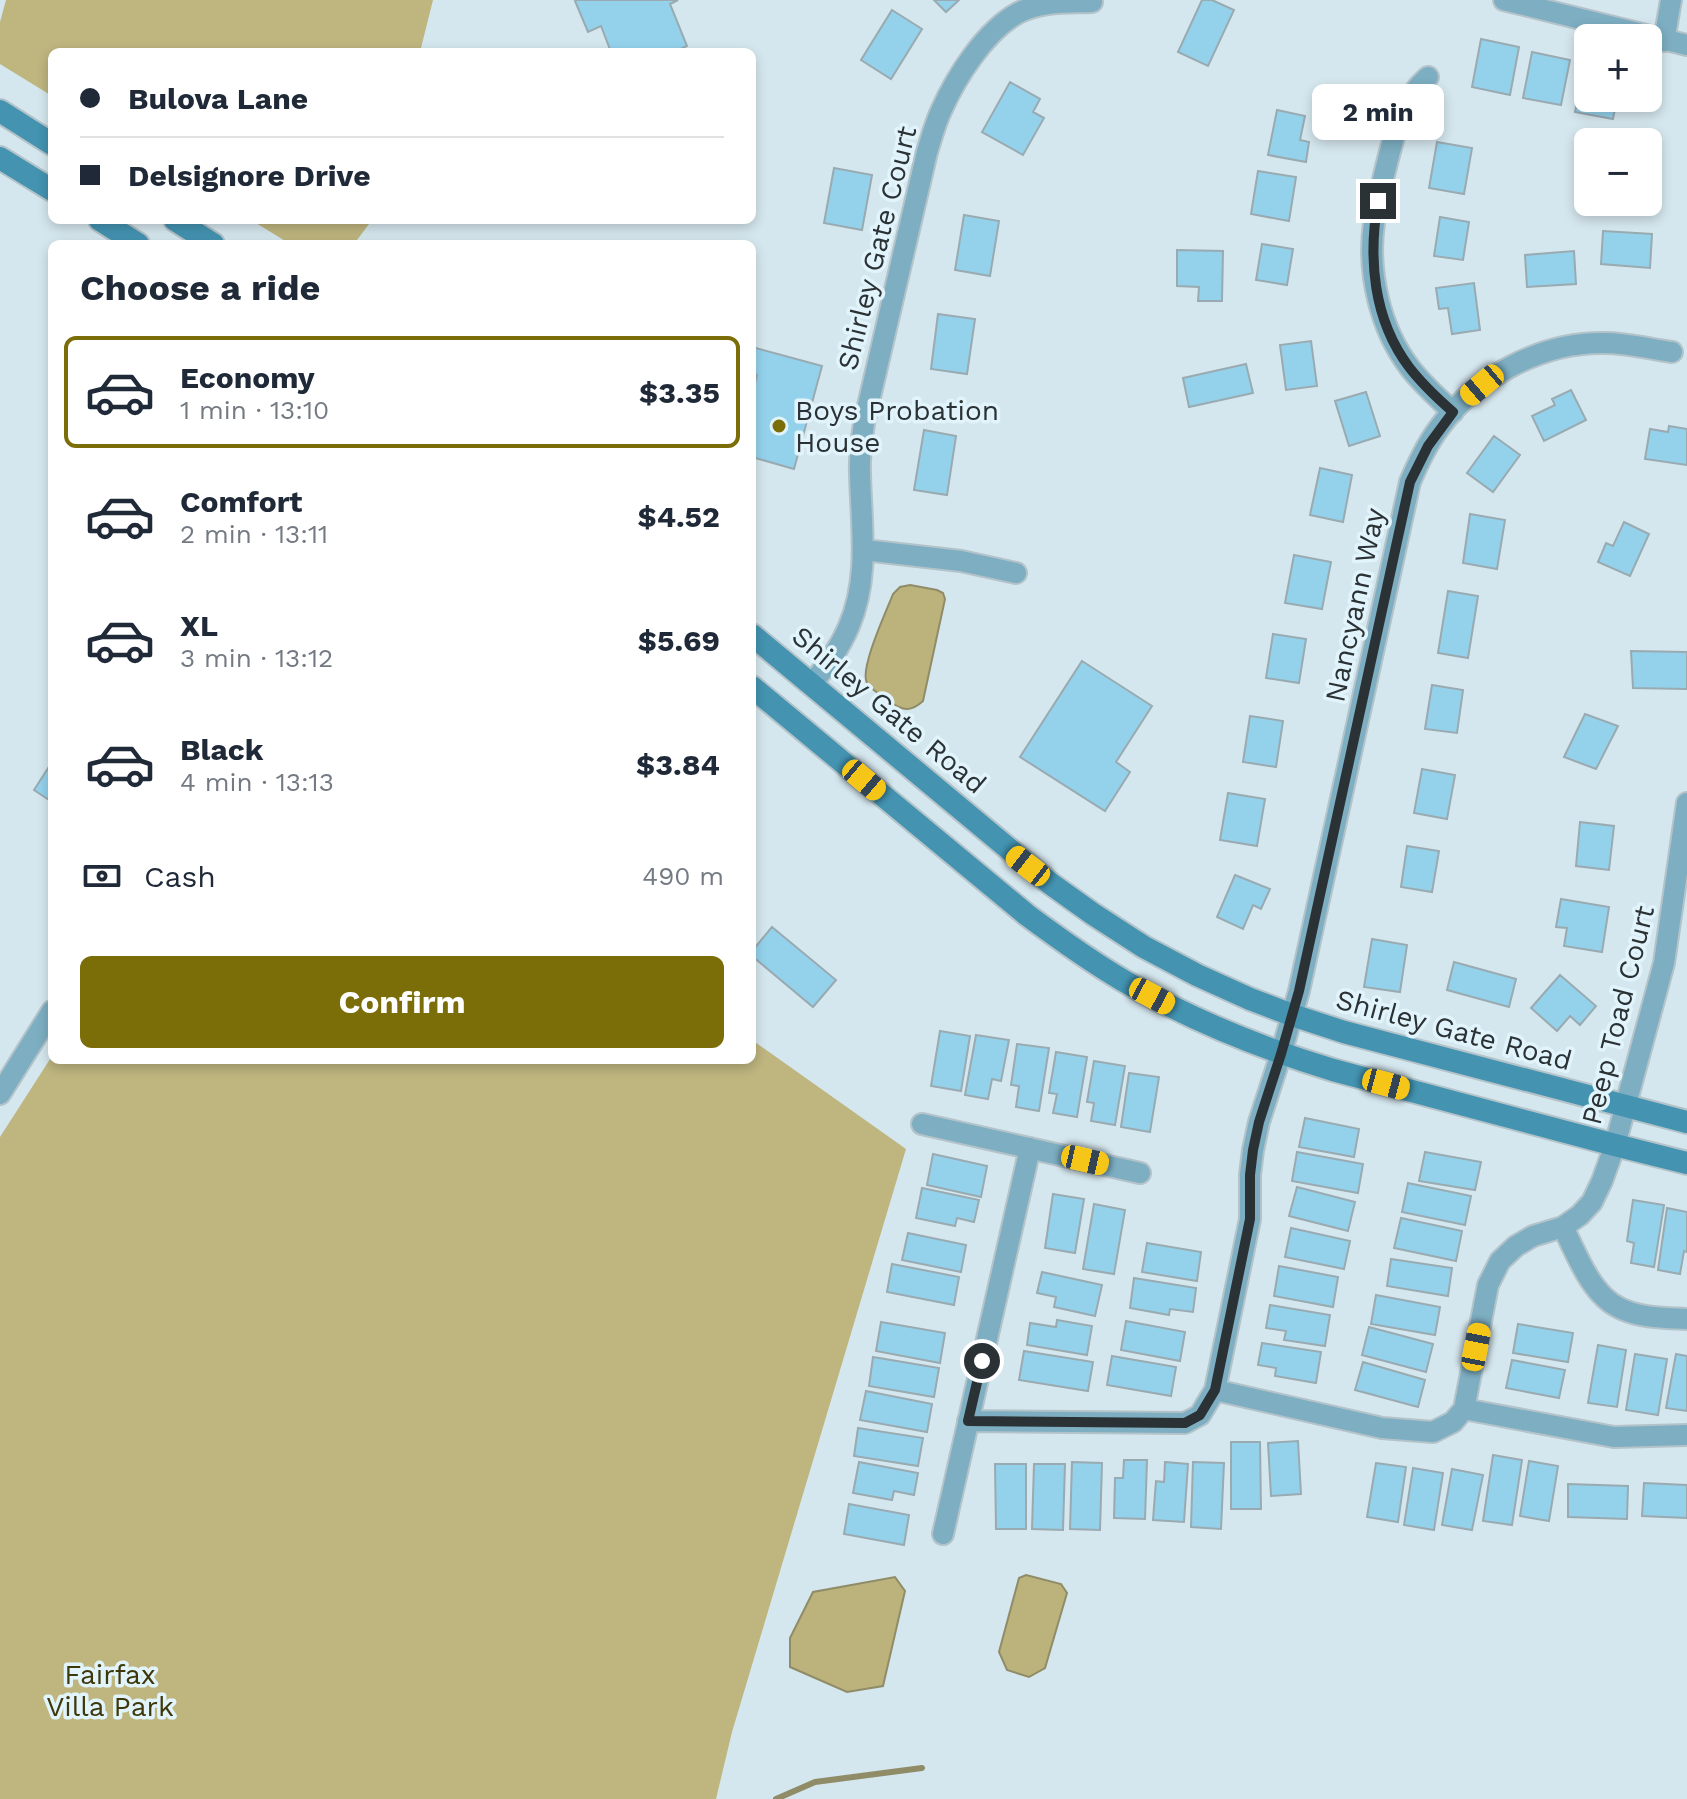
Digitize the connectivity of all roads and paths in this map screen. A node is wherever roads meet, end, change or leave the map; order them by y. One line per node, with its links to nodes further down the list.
1 (1504, 0): 4 (street)
2 (1671, 0): 4 (street)
3 (1092, 2): 17 (street, Shirley Gate Court)
4 (1664, 41): 5 (street)
5 (1687, 45)
6 (1428, 77): 16 (street)
7 (0, 111): 8 (main road)
8 (48, 141)
9 (0, 158): 10 (main road)
10 (48, 188)
11 (106, 224): 13 (main road)
12 (181, 224): 14 (main road)
13 (132, 240)
14 (207, 240)
15 (1672, 352): 16 (street, Nancyann Way)
16 (1453, 412): 23 (street, Nancyann Way)
17 (864, 550): 18 (street); 20 (street, Shirley Gate Court)
18 (1016, 573)
19 (756, 638): 20 (main road, Shirley Gate Road)
20 (812, 684): 23 (main road, Shirley Gate Road)
21 (756, 690): 25 (main road)
22 (1687, 803): 27 (street, Peep Toad Court)
23 (1292, 1015): 25 (street, Nancyann Way); 27 (main road, Shirley Gate Road)
24 (48, 1017): 26 (street)
25 (1281, 1054): 30 (main road); 36 (street, Nancyann Way)
26 (0, 1094)
27 (1626, 1106): 28 (main road, Shirley Gate Road); 30 (street, Peep Toad Court)
28 (1687, 1122)
29 (922, 1124): 31 (street)
30 (1615, 1145): 32 (main road); 34 (street, Peep Toad Court)
31 (1030, 1148): 33 (street); 38 (street)
32 (1687, 1163)
33 (1140, 1173)
34 (1563, 1227): 35 (street); 37 (street)
35 (1687, 1319)
36 (1215, 1390): 37 (street); 38 (street)
37 (1464, 1409): 39 (street)
38 (968, 1421): 40 (street)
39 (1687, 1435)
40 (943, 1534)

